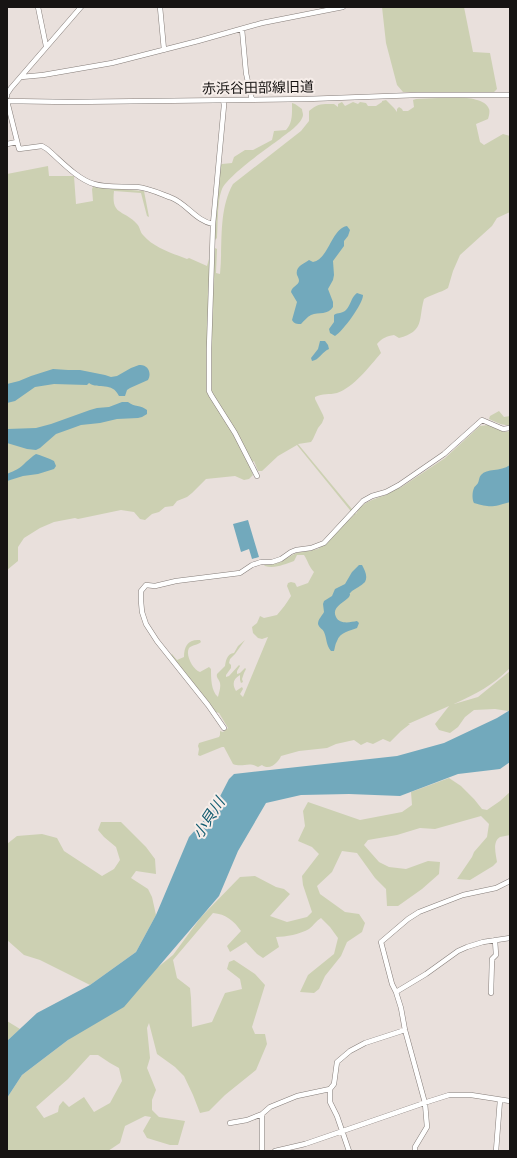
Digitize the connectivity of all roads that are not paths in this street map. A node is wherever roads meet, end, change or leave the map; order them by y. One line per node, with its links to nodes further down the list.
1 (38, 7): 6 (street)
2 (81, 7): 6 (street)
3 (160, 7): 7 (street)
4 (343, 7): 5 (street)
5 (242, 28): 7 (street); 12 (street)
6 (46, 46): 8 (street)
7 (164, 50): 8 (street)
8 (21, 77): 10 (street)
9 (510, 95): 12 (street, 赤浜谷田部線旧道)
10 (7, 96)
11 (223, 100): 12 (street, 赤浜谷田部線旧道); 13 (street, 赤浜谷田部線旧道); 16 (street)
12 (252, 100)
13 (7, 101): 14 (street)
14 (17, 142): 15 (street); 16 (street)
15 (7, 144)
16 (213, 224): 18 (street)
17 (510, 428): 19 (street)
18 (257, 476)
19 (224, 728)
20 (510, 881): 23 (street)
21 (510, 938): 22 (street)
22 (495, 940): 23 (street); 24 (street)
23 (396, 992): 25 (street)
24 (491, 993)
25 (405, 1030): 26 (street); 29 (street)
26 (330, 1089): 30 (street); 32 (street)
27 (500, 1100): 28 (street); 29 (street); 37 (street)
28 (510, 1101)
29 (425, 1103): 32 (street); 36 (street)
30 (262, 1114): 31 (street); 33 (street)
31 (230, 1123)
32 (342, 1132): 34 (street); 35 (street)
33 (262, 1151)
34 (275, 1151)
35 (349, 1151)
36 (415, 1151)
37 (496, 1151)

